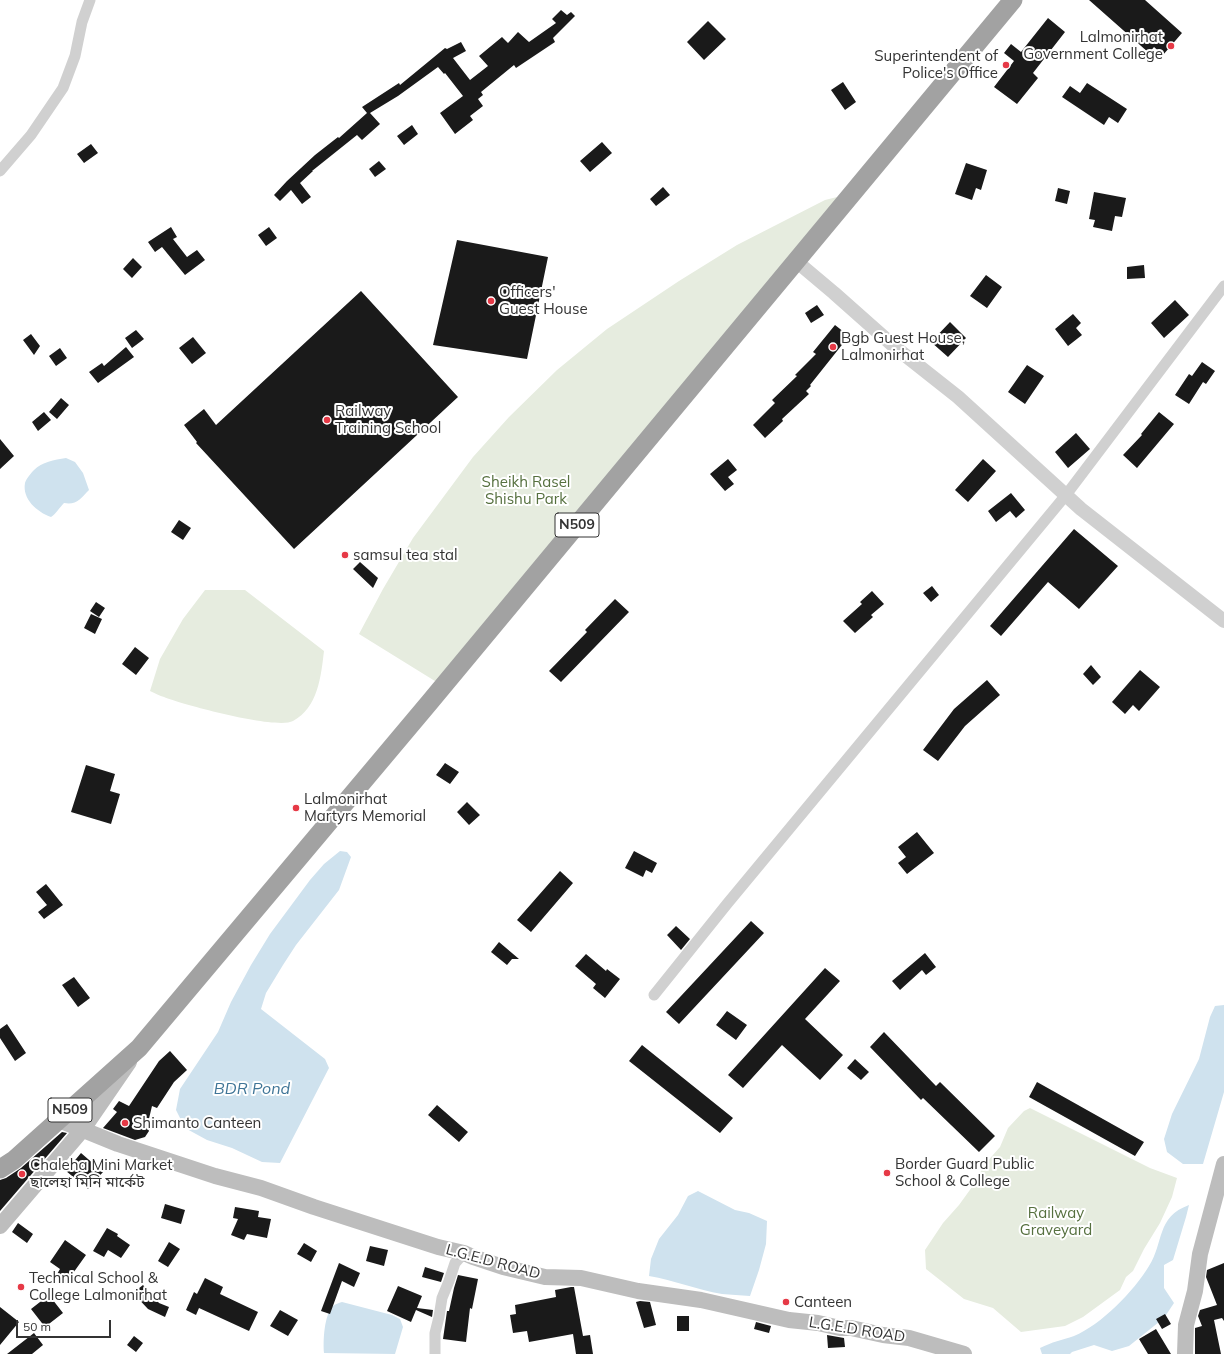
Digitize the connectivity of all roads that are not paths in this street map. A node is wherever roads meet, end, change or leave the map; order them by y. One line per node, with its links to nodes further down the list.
1 (90, 0): 3 (street)
2 (1013, 0): 4 (highway, N509)
3 (0, 171)
4 (796, 261): 6 (street); 9 (highway, N509)
5 (1224, 286): 6 (street)
6 (1066, 495): 7 (street); 8 (street)
7 (1224, 621)
8 (654, 995)
9 (138, 1048): 10 (highway, N509); 11 (main road)
10 (59, 1120): 11 (main road, L.G.E.D ROAD); 13 (highway, N509)
11 (83, 1129): 14 (main road); 15 (main road, L.G.E.D ROAD)
12 (1224, 1164): 18 (main road)
13 (0, 1169)
14 (0, 1226)
15 (464, 1253): 16 (street); 17 (main road, L.G.E.D ROAD)
16 (436, 1354)
17 (963, 1354)
18 (1185, 1354)

